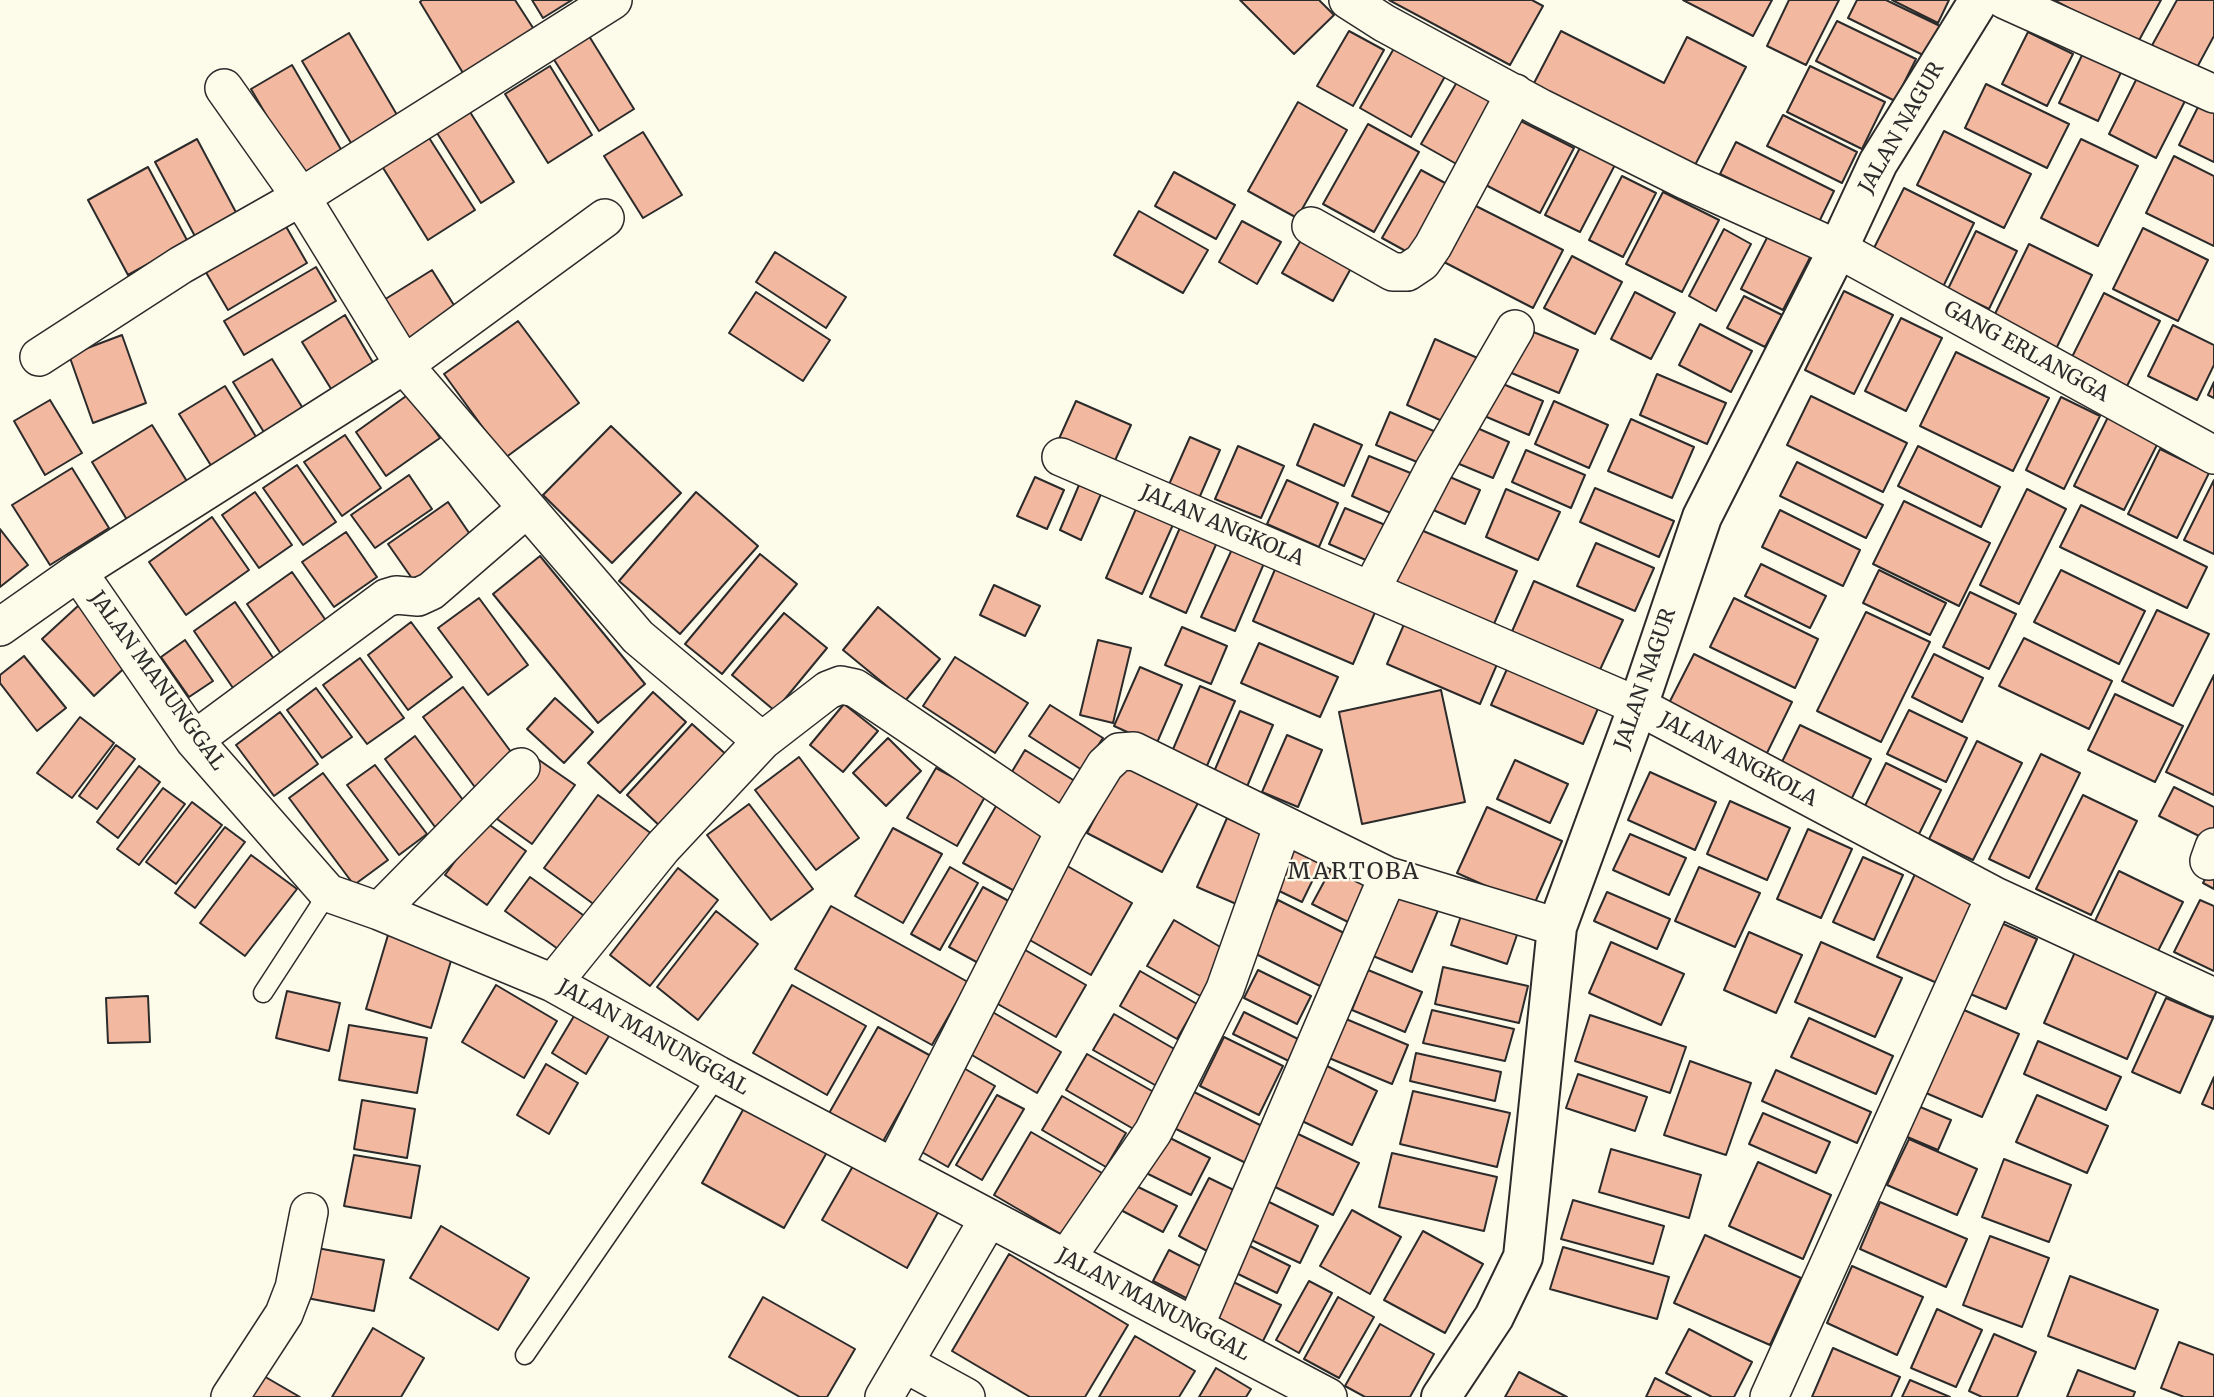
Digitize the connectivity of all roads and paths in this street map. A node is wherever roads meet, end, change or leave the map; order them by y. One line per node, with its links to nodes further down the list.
1 (613, 0): 8 (street)
2 (1349, 0): 6 (street, GANG ERLANGGA)
3 (1979, 0): 11 (street, JALAN NAGUR)
4 (2005, 0): 7 (street)
5 (223, 89): 8 (street)
6 (1515, 93): 10 (street); 11 (street, GANG ERLANGGA)
7 (2214, 93)
8 (301, 197): 13 (street); 14 (street)
9 (605, 218): 14 (street)
10 (1311, 226)
11 (1838, 248): 15 (street, GANG ERLANGGA); 21 (street, JALAN NAGUR)
12 (1515, 329): 19 (street)
13 (39, 357)
14 (404, 365): 17 (street); 18 (street)
15 (2214, 455)
16 (1061, 457): 19 (street, JALAN ANGKOLA)
17 (526, 509): 22 (street); 23 (street)
18 (78, 572): 20 (street); 22 (street, JALAN MANUNGGAL)
19 (1371, 590): 21 (street, JALAN ANGKOLA)
20 (0, 627)
21 (1638, 706): 29 (street, JALAN ANGKOLA); 31 (street, JALAN NAGUR)
22 (194, 740): 28 (street, JALAN MANUNGGAL)
23 (762, 741): 26 (street); 32 (street)
24 (521, 767): 30 (street)
25 (1283, 825): 26 (street); 27 (street); 39 (street)
26 (1065, 830): 36 (street)
27 (1388, 876): 31 (street); 40 (street)
28 (328, 893): 30 (street, JALAN MANUNGGAL); 33 (lane)
29 (1995, 896): 34 (street, JALAN ANGKOLA); 48 (street)
30 (379, 911): 32 (street, JALAN MANUNGGAL)
31 (1557, 927): 47 (street, JALAN NAGUR)
32 (553, 983): 35 (street, JALAN MANUNGGAL)
33 (263, 993)
34 (2214, 998)
35 (718, 1075): 36 (street, JALAN MANUNGGAL); 41 (lane)
36 (894, 1167): 38 (street, JALAN MANUNGGAL)
37 (309, 1212): 43 (street)
38 (989, 1219): 39 (street, JALAN MANUNGGAL); 42 (street)
39 (1066, 1259): 40 (street, JALAN MANUNGGAL)
40 (1195, 1326): 46 (street, JALAN MANUNGGAL)
41 (525, 1355)
42 (904, 1363): 44 (street); 45 (street)
43 (230, 1397)
44 (884, 1397)
45 (966, 1397)
46 (1328, 1397)
47 (1441, 1397)
48 (1769, 1397)

